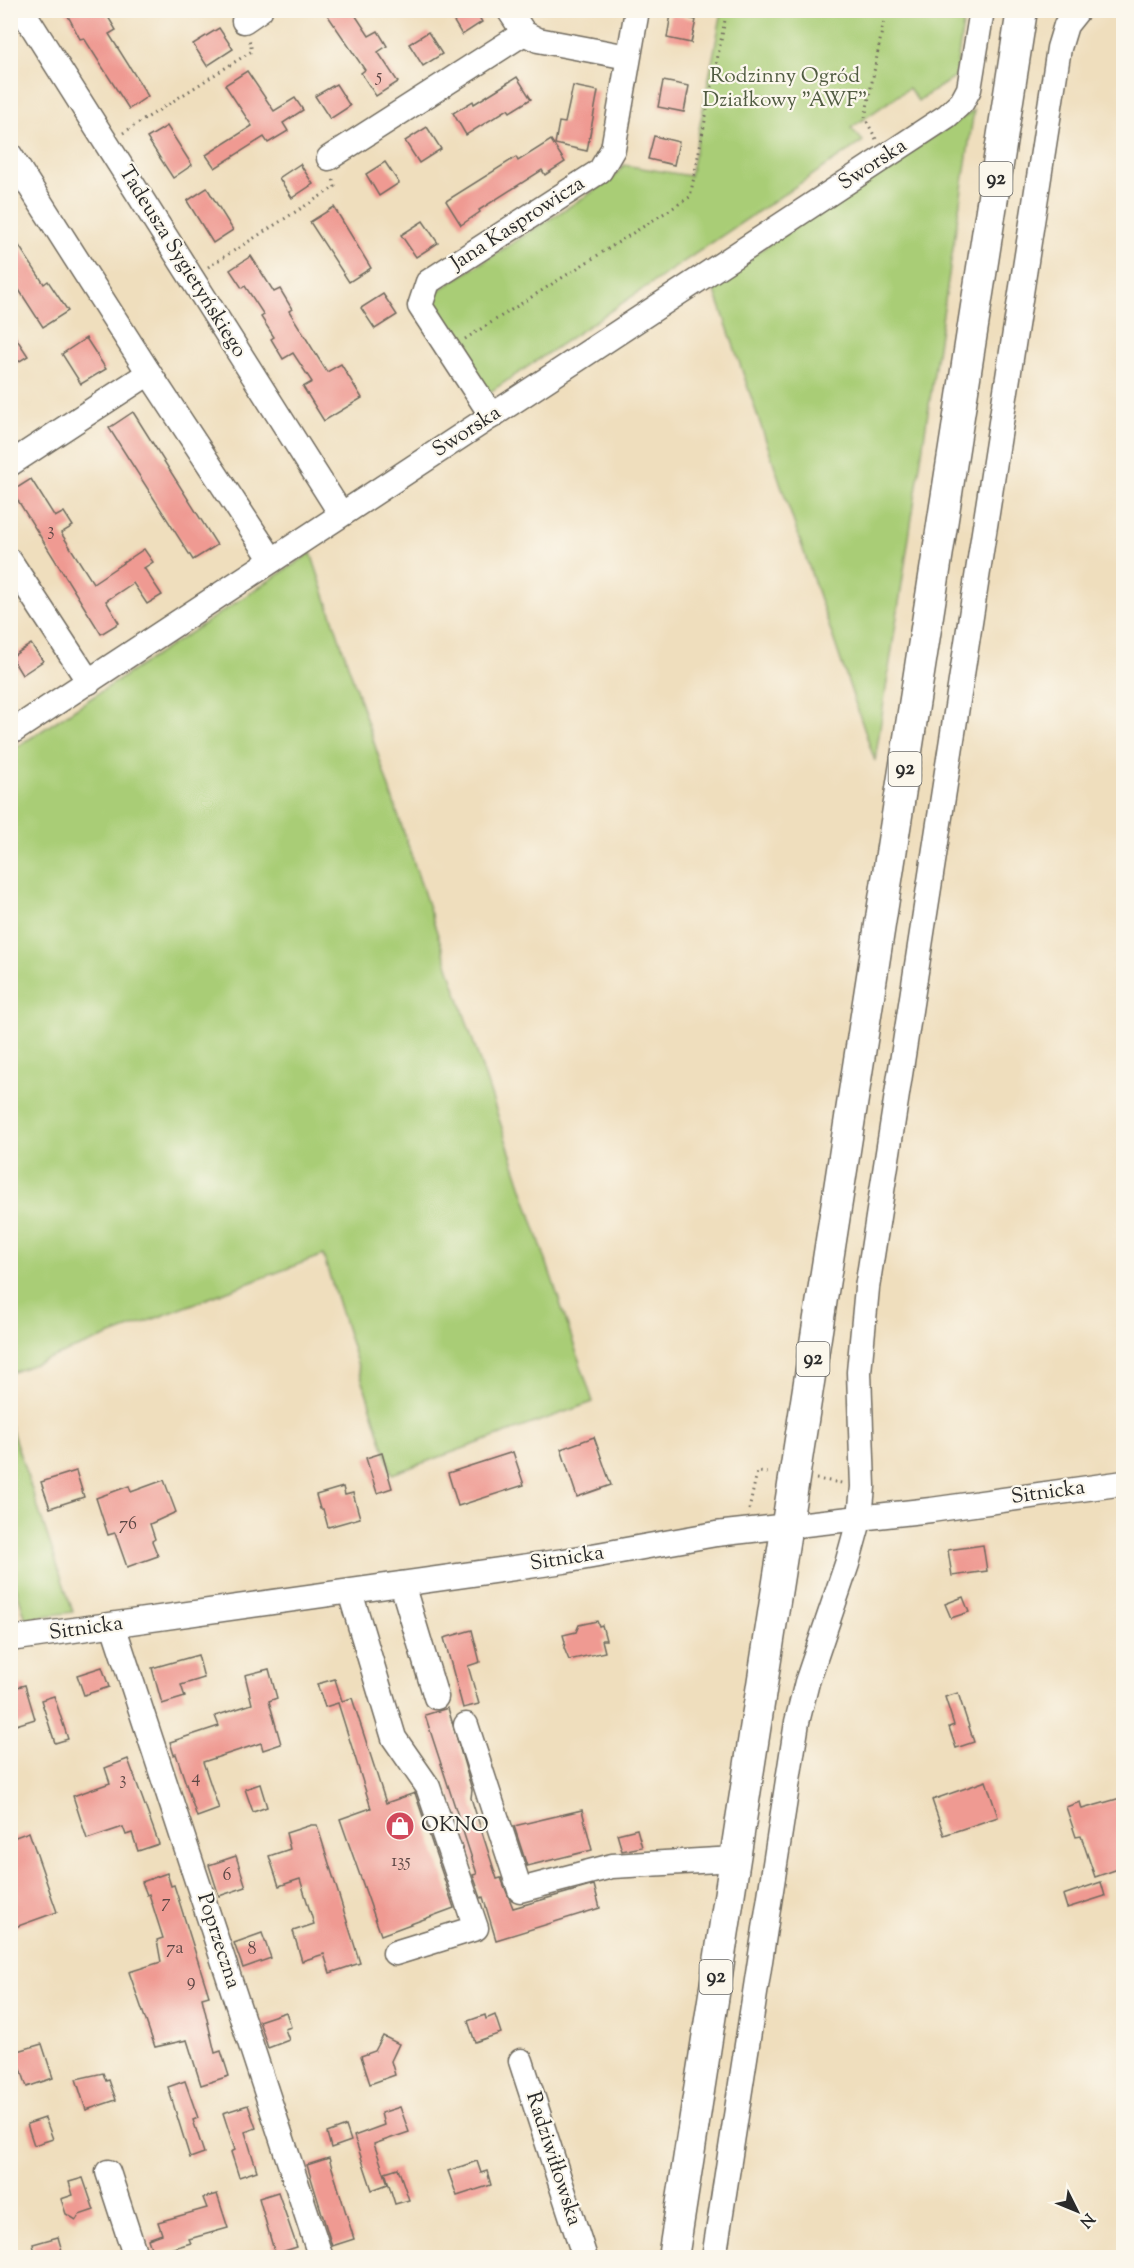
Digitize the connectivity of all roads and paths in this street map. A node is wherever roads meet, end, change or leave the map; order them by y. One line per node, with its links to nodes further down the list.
1 (22, 10): 12 (street, Tadeusza Sygietyńskiego)
2 (509, 10): 10 (street)
3 (637, 10): 11 (street, Jana Kasprowicza)
4 (727, 10): 17 (path)
5 (886, 10): 14 (path)
6 (982, 10): 14 (street, Sworska)
7 (1022, 10): 32 (main road, 92)
8 (1078, 10): 29 (street)
9 (252, 16): 12 (path)
10 (524, 33): 11 (street); 15 (street)
11 (628, 57): 17 (street, Jana Kasprowicza)
12 (107, 144): 16 (street, Tadeusza Sygietyńskiego)
13 (10, 155): 18 (street)
14 (885, 157): 19 (street, Sworska)
15 (329, 158): 16 (path)
16 (192, 278): 21 (street, Tadeusza Sygietyńskiego)
17 (449, 350): 19 (street, Jana Kasprowicza)
18 (149, 373): 20 (street); 22 (street)
19 (492, 416): 21 (street, Sworska)
20 (10, 464)
21 (341, 514): 22 (street, Sworska)
22 (272, 560): 24 (street, Sworska)
23 (10, 561): 24 (street)
24 (89, 681): 25 (street, Sworska)
25 (10, 733)
26 (778, 1474): 30 (path)
27 (810, 1479): 29 (path)
28 (1124, 1483): 31 (street, Sitnicka)
29 (863, 1487): 31 (street)
30 (746, 1514)
31 (860, 1517): 32 (street, Sitnicka); 47 (street)
32 (786, 1527): 33 (street, Sitnicka); 39 (main road, 92)
33 (402, 1584): 34 (street, Sitnicka); 37 (street)
34 (350, 1592): 35 (street, Sitnicka); 40 (street)
35 (113, 1625): 36 (street, Sitnicka); 44 (street, Poprzeczna)
36 (10, 1640)
37 (435, 1697)
38 (466, 1725): 39 (street)
39 (735, 1859): 46 (main road, 92)
40 (395, 1953)
41 (522, 2061): 45 (street, Radziwiłłowska)
42 (108, 2172): 43 (street)
43 (136, 2258)
44 (321, 2258)
45 (585, 2258)
46 (673, 2258)
47 (714, 2258)

